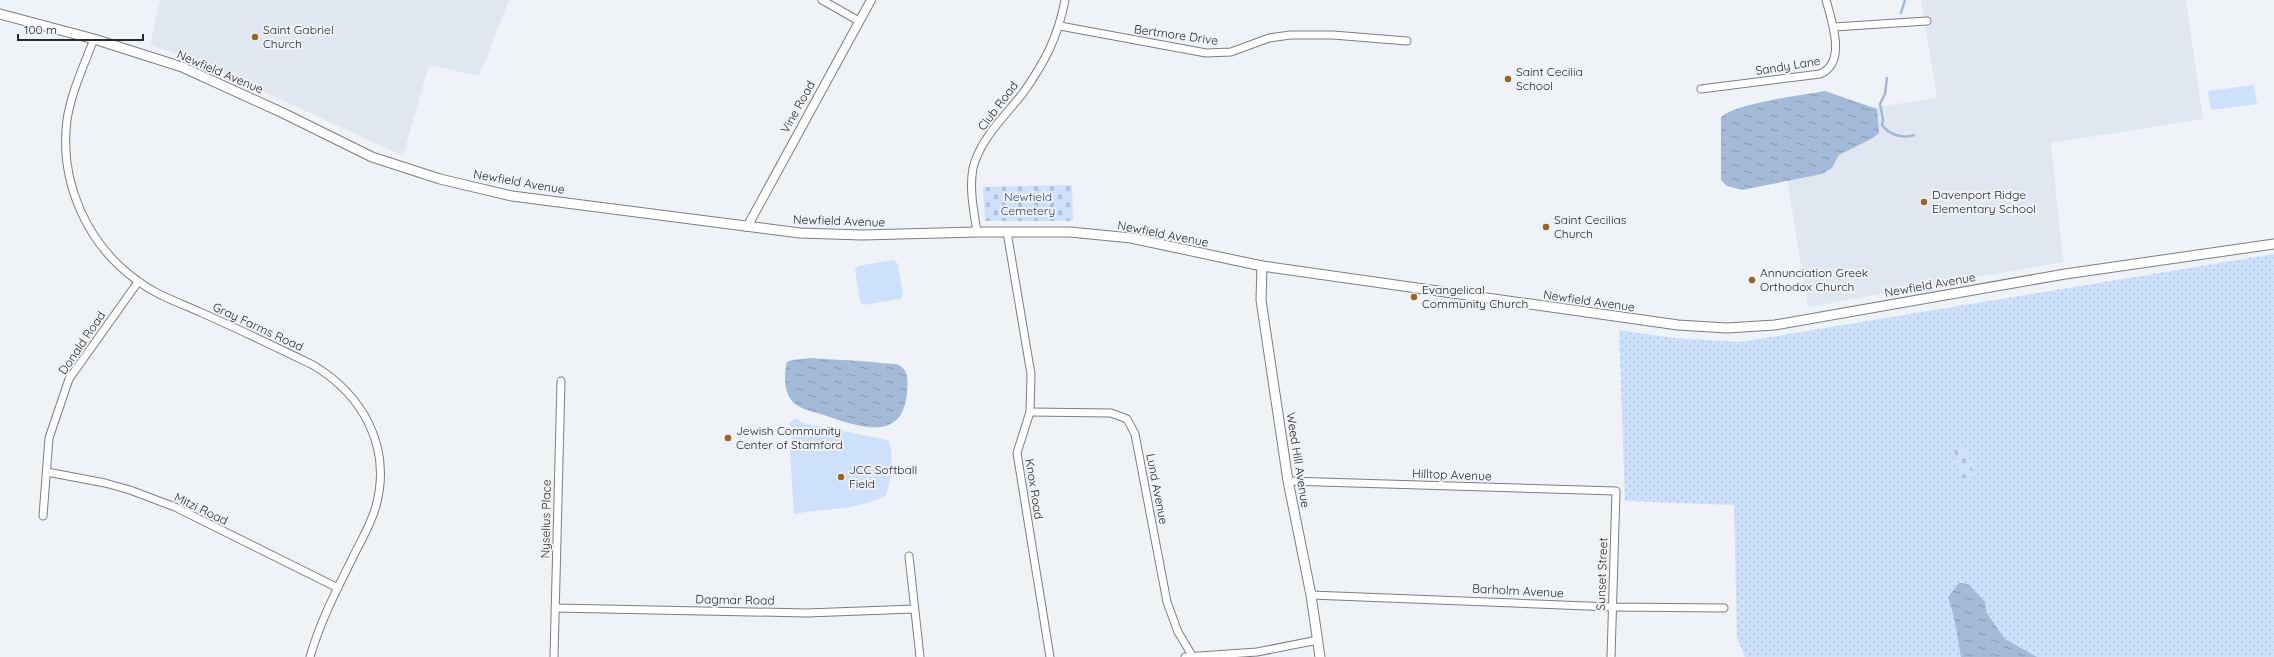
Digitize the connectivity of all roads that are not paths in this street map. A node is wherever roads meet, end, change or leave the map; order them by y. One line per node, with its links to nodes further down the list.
1 (822, 0): 6 (street)
2 (871, 0): 6 (street, Vine Road)
3 (1065, 0): 8 (street, Club Road)
4 (1826, 0): 9 (street, Sandy Lane)
5 (0, 14): 10 (main road, Newfield Avenue)
6 (859, 21): 13 (street, Vine Road)
7 (1927, 21): 9 (street)
8 (1060, 26): 11 (street, Bertmore Drive); 14 (street, Club Road)
9 (1834, 27): 12 (street, Sandy Lane)
10 (94, 39): 13 (main road, Newfield Avenue); 18 (street, Gray Farms Road)
11 (1407, 41)
12 (1701, 89)
13 (747, 227): 14 (main road, Newfield Avenue)
14 (977, 232): 15 (main road, Newfield Avenue)
15 (1007, 232): 17 (main road, Newfield Avenue); 20 (street, Knox Road)
16 (2274, 244): 17 (main road, Newfield Avenue)
17 (1262, 266): 22 (main road, Weed Hill Avenue)
18 (138, 282): 21 (street, Donald Road); 26 (street, Gray Farms Road)
19 (561, 381): 29 (street, Nyselius Place)
20 (1030, 412): 36 (street, Knox Road); 37 (street, Lund Avenue)
21 (47, 472): 24 (street, Donald Road); 26 (street, Mitzi Road)
22 (1288, 481): 23 (street, Hilltop Avenue); 27 (main road, Weed Hill Avenue)
23 (1616, 491): 28 (street, Sunset Street)
24 (43, 516)
25 (909, 556): 31 (street)
26 (338, 588): 33 (street, Gray Farms Road)
27 (1311, 595): 28 (street, Barholm Avenue); 32 (main road, Weed Hill Avenue)
28 (1612, 607): 30 (street, Barholm Avenue); 39 (street, Sunset Street)
29 (555, 608): 31 (street, Dagmar Road); 34 (street, Nyselius Place)
30 (1724, 608)
31 (914, 609): 35 (street)
32 (1318, 640): 37 (street); 38 (main road, Weed Hill Avenue)
33 (310, 657)
34 (554, 657)
35 (920, 657)
36 (1050, 657)
37 (1190, 657)
38 (1320, 657)
39 (1612, 657)

